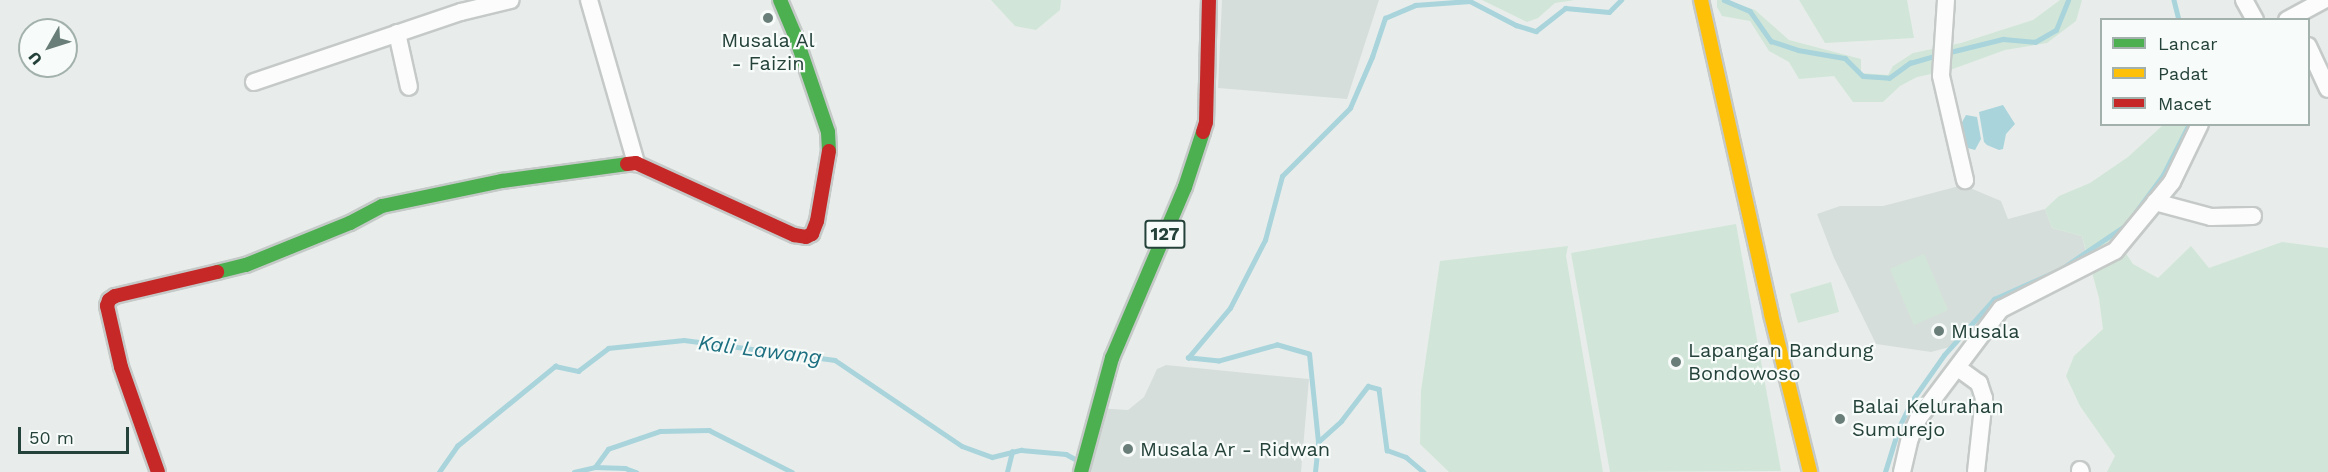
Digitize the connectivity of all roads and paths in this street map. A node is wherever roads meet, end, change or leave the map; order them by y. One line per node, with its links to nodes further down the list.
1 (512, 0): 11 (street)
2 (589, 0): 17 (street)
3 (780, 0): 17 (street)
4 (1209, 0): 22 (street, 127)
5 (1946, 0): 18 (street)
6 (2244, 0): 9 (street)
7 (2324, 0): 10 (street)
8 (1702, 5): 24 (street)
9 (2254, 18)
10 (2292, 18)
11 (397, 33): 13 (street); 14 (street)
12 (2310, 50): 15 (street)
13 (254, 82)
14 (410, 87)
15 (2328, 89)
16 (2199, 126): 19 (street)
17 (636, 163): 23 (street)
18 (1965, 180)
19 (2155, 202): 20 (street); 21 (street)
20 (2253, 216)
21 (1958, 368): 25 (street); 26 (street)
22 (1082, 466)
23 (158, 472)
24 (1810, 472)
25 (1902, 472)
26 (1976, 472)

